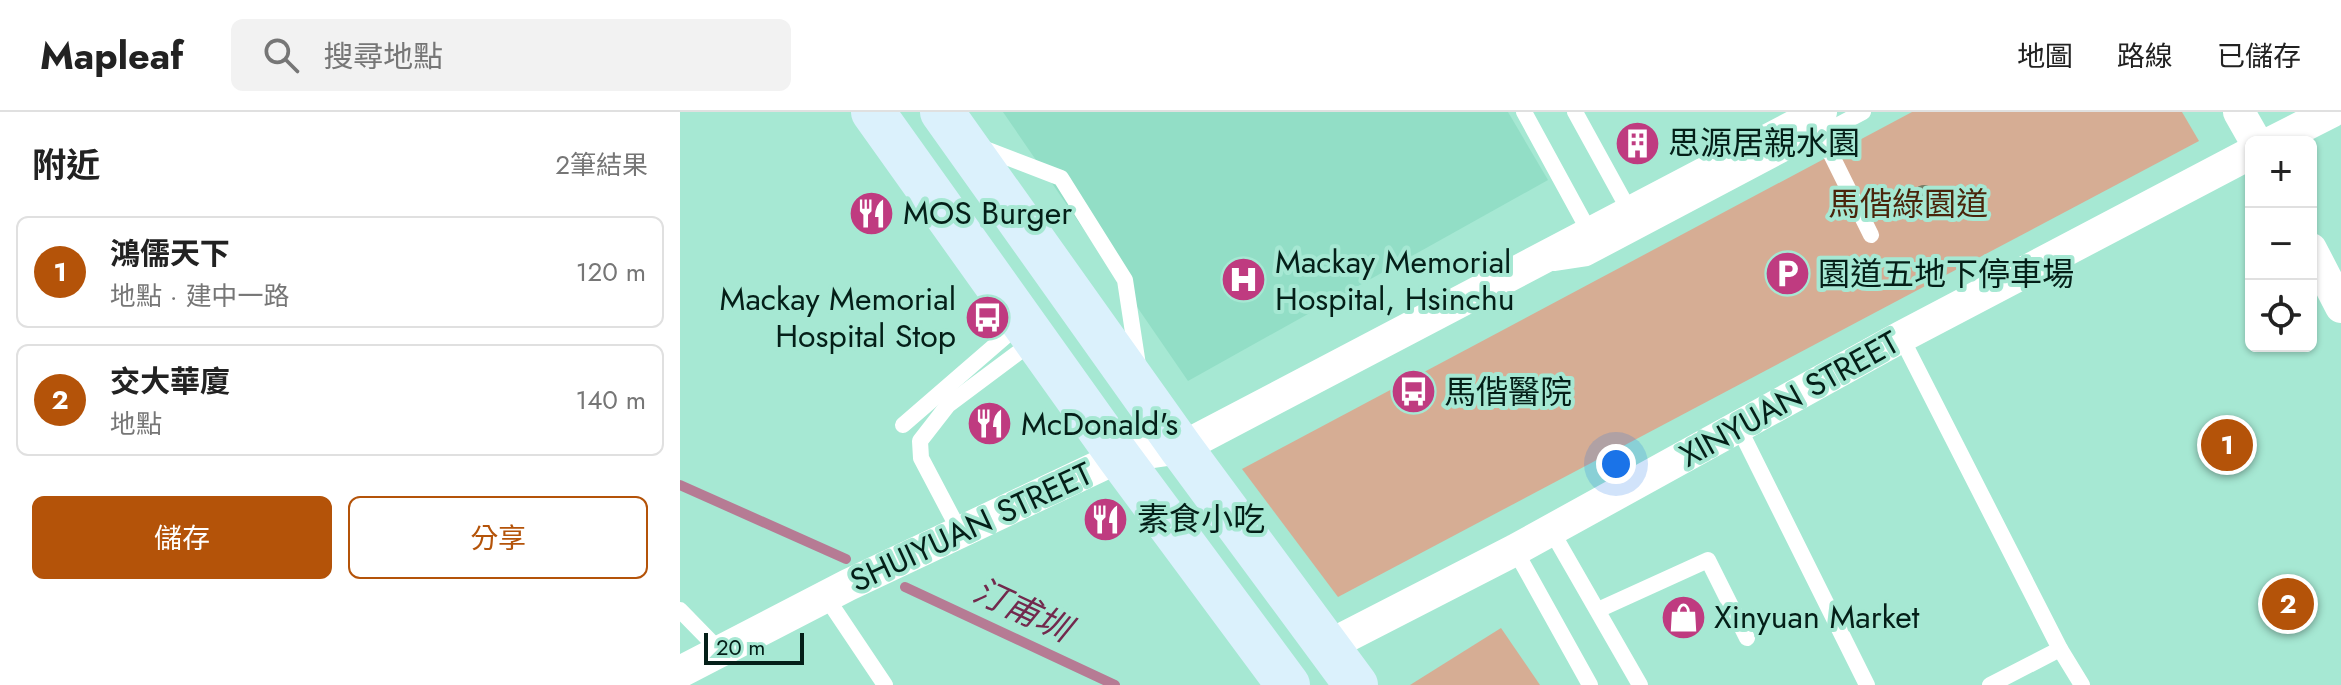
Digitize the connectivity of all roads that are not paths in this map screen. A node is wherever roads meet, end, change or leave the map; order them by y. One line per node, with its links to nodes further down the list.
1 (873, 112): 18 (main road)
2 (1524, 112): 13 (lane)
3 (1575, 112): 12 (lane)
4 (1863, 112): 7 (lane)
5 (2239, 112): 9 (street)
6 (2331, 112): 10 (street)
7 (1821, 123): 12 (street, SHUIYUAN STREET); 14 (lane); 16 (lane)
8 (952, 126): 20 (main road); 20 (lane)
9 (2253, 136)
10 (2284, 136)
11 (2245, 156): 19 (street, XINYUAN STREET)
12 (1630, 212): 13 (street, SHUIYUAN STREET)
13 (1590, 233): 16 (street, SHUIYUAN STREET)
14 (1871, 235)
15 (2317, 261): 17 (street)
16 (1529, 266): 23 (street, SHUIYUAN STREET)
17 (2341, 307)
18 (1030, 330): 21 (lane); 24 (main road); 26 (lane)
19 (1901, 337): 22 (street, XINYUAN STREET); 33 (lane)
20 (1143, 395): 23 (main road)
21 (903, 425)
22 (1738, 426): 25 (street, XINYUAN STREET); 41 (lane)
23 (1181, 448): 24 (street, SHUIYUAN STREET); 32 (main road)
24 (1119, 457): 26 (street, SHUIYUAN STREET); 37 (main road)
25 (1551, 530): 27 (street, XINYUAN STREET); 30 (lane)
26 (960, 532): 28 (street, SHUIYUAN STREET)
27 (1515, 550): 32 (street, XINYUAN STREET); 39 (lane)
28 (826, 597): 34 (street, SHUIYUAN STREET); 36 (lane)
29 (680, 610): 34 (lane)
30 (1598, 610): 31 (lane); 40 (lane)
31 (1747, 638)
32 (1328, 646): 38 (main road)
33 (2060, 649): 42 (lane); 43 (lane)
34 (720, 651): 35 (street, SHUIYUAN STREET)
35 (680, 672)
36 (885, 685)
37 (1288, 685)
38 (1356, 685)
39 (1590, 685)
40 (1640, 685)
41 (1867, 685)
42 (1990, 685)
43 (2082, 685)

